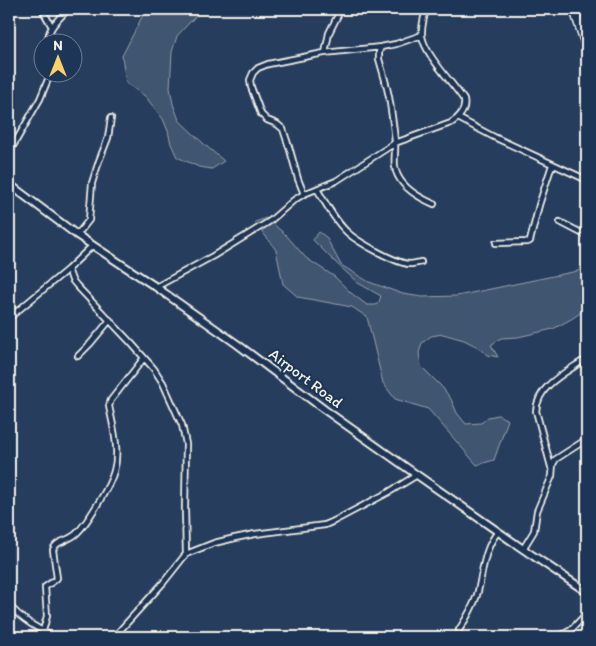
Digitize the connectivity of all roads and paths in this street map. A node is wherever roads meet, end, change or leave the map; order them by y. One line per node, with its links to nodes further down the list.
1 (42, 9): 6 (street)
2 (68, 9): 6 (street)
3 (337, 9): 11 (street)
4 (426, 9): 8 (street)
5 (574, 9): 10 (highway)
6 (52, 27): 7 (street)
7 (50, 32)
8 (422, 35): 9 (street); 14 (street)
9 (381, 48): 11 (street); 15 (street)
10 (587, 48)
11 (325, 53): 21 (street)
12 (46, 82): 16 (street)
13 (111, 118): 24 (street)
14 (458, 118): 15 (street); 17 (street)
15 (395, 143): 20 (street); 22 (street)
16 (9, 153)
17 (552, 165): 18 (street); 26 (street)
18 (587, 180)
19 (9, 184): 24 (main road, Airport Road)
20 (317, 189): 21 (street); 28 (street)
21 (304, 194): 30 (street)
22 (434, 204)
23 (560, 222): 25 (street)
24 (77, 235): 27 (main road, Airport Road)
25 (587, 236)
26 (496, 243)
27 (93, 245): 29 (street); 30 (main road, Airport Road)
28 (421, 262)
29 (68, 269): 32 (street); 34 (street)
30 (156, 287): 40 (main road, Airport Road)
31 (9, 306): 32 (street)
32 (15, 312): 33 (street)
33 (9, 318)
34 (110, 320): 35 (street); 36 (street)
35 (78, 356)
36 (144, 358): 43 (street); 48 (street)
37 (581, 362): 39 (street)
38 (587, 439): 39 (street)
39 (553, 472): 42 (street)
40 (417, 475): 41 (main road, Airport Road); 43 (street)
41 (498, 532): 42 (main road, Airport Road); 47 (street)
42 (523, 549): 44 (main road, Airport Road)
43 (186, 554): 51 (street)
44 (587, 592)
45 (9, 605): 48 (street)
46 (587, 613): 52 (street)
47 (459, 630)
48 (43, 631): 49 (street); 50 (street)
49 (44, 637)
50 (54, 637)
51 (114, 637)
52 (558, 637)

